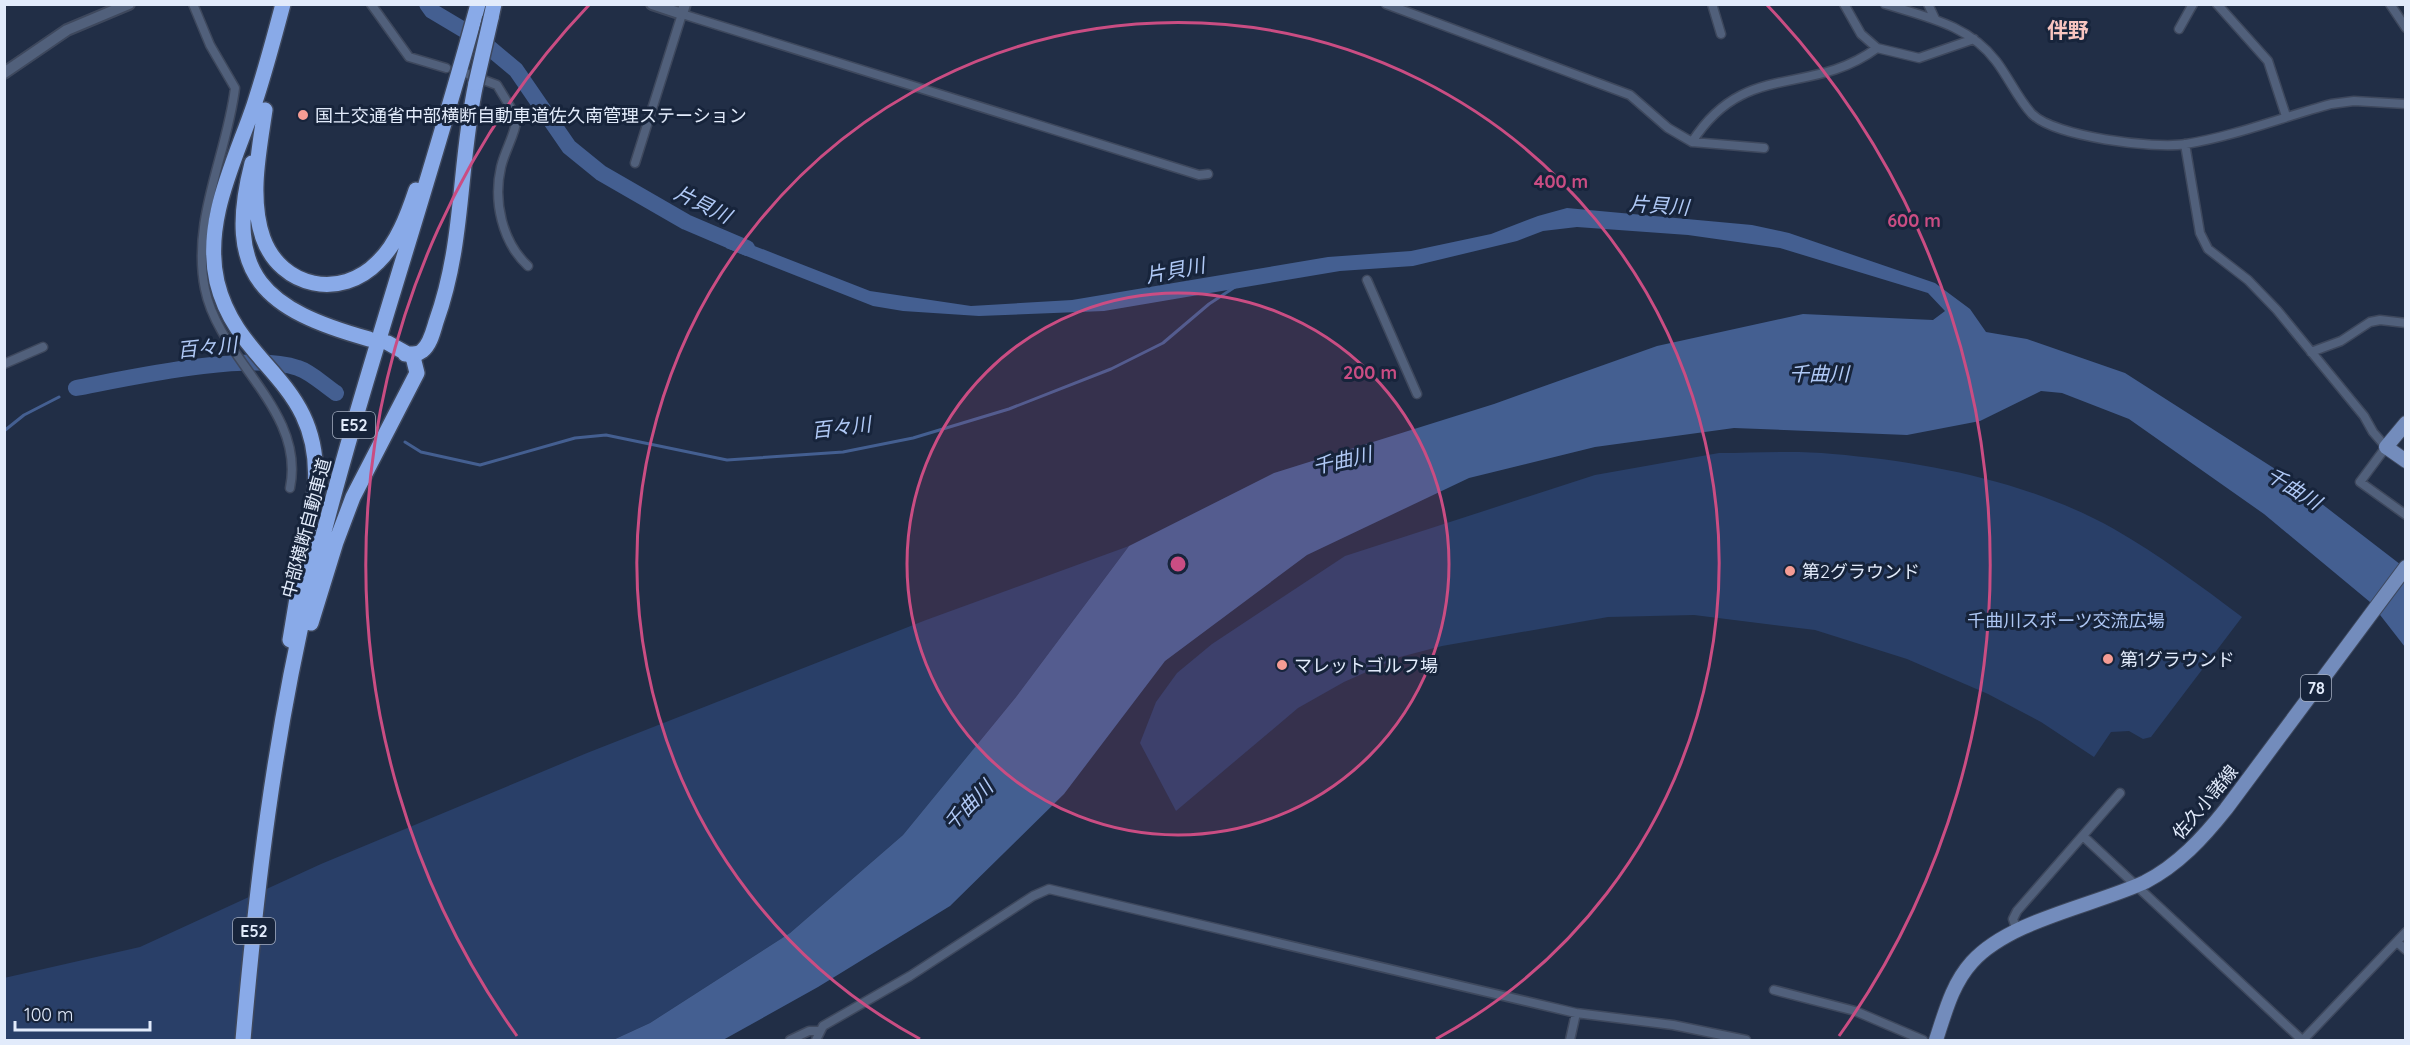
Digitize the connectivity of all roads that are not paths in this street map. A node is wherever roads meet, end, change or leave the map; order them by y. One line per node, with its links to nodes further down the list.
1 (129, 4): 24 (street)
2 (193, 4): 46 (street)
3 (284, 4): 26 (highway)
4 (371, 4): 23 (street)
5 (652, 4): 15 (street)
6 (1386, 4): 28 (street)
7 (1712, 4): 20 (street)
8 (1844, 4): 22 (street)
9 (1885, 4): 17 (street)
10 (1928, 4): 17 (street)
11 (2193, 4): 19 (street)
12 (2217, 4): 27 (street)
13 (2390, 4): 18 (street)
14 (475, 5): 23 (highway, 中部横断自動車道 / E52)
15 (683, 9): 31 (street); 32 (street)
16 (493, 11): 23 (highway, bridge)
17 (1935, 20): 21 (street)
18 (2406, 28)
19 (2180, 29)
20 (1721, 34)
21 (1974, 39): 22 (street); 29 (street)
22 (1878, 48): 28 (street)
23 (460, 71): 26 (highway); 33 (street); 40 (highway); 49 (highway, 中部横断自動車道 / E52)
24 (4, 73)
25 (2406, 104): 27 (street)
26 (259, 108): 36 (highway); 49 (highway)
27 (2286, 116): 29 (street)
28 (1692, 141): 30 (street)
29 (2185, 144): 39 (street)
30 (1764, 148)
31 (635, 163)
32 (1208, 174)
33 (528, 266)
34 (1367, 280): 42 (street)
35 (2406, 323): 39 (street)
36 (368, 342)
37 (43, 347): 41 (street)
38 (386, 347): 40 (highway)
39 (2311, 352): 44 (street)
40 (411, 354): 49 (highway)
41 (4, 364)
42 (1417, 394)
43 (2406, 423): 44 (main road)
44 (2386, 447): 45 (main road); 47 (street)
45 (2406, 461)
46 (290, 488)
47 (2406, 515)
48 (2406, 567): 52 (main road, 佐久小諸線 / 78)
49 (284, 715): 60 (highway, 中部横断自動車道 / E52)
50 (2120, 793): 51 (street)
51 (2084, 837): 52 (street); 53 (street)
52 (2137, 885): 53 (main road, 佐久小諸線 / 78); 67 (street)
53 (2017, 931): 66 (main road, 佐久小諸線 / 78)
54 (2406, 932): 55 (street)
55 (2397, 942): 56 (street); 67 (street)
56 (2406, 950)
57 (1774, 990): 65 (street)
58 (1576, 1013): 59 (street); 63 (street); 64 (street)
59 (819, 1031): 61 (street); 62 (street)
60 (243, 1041)
61 (790, 1041)
62 (816, 1041)
63 (1570, 1041)
64 (1746, 1041)
65 (1923, 1041)
66 (1936, 1041)
67 (2303, 1041)

